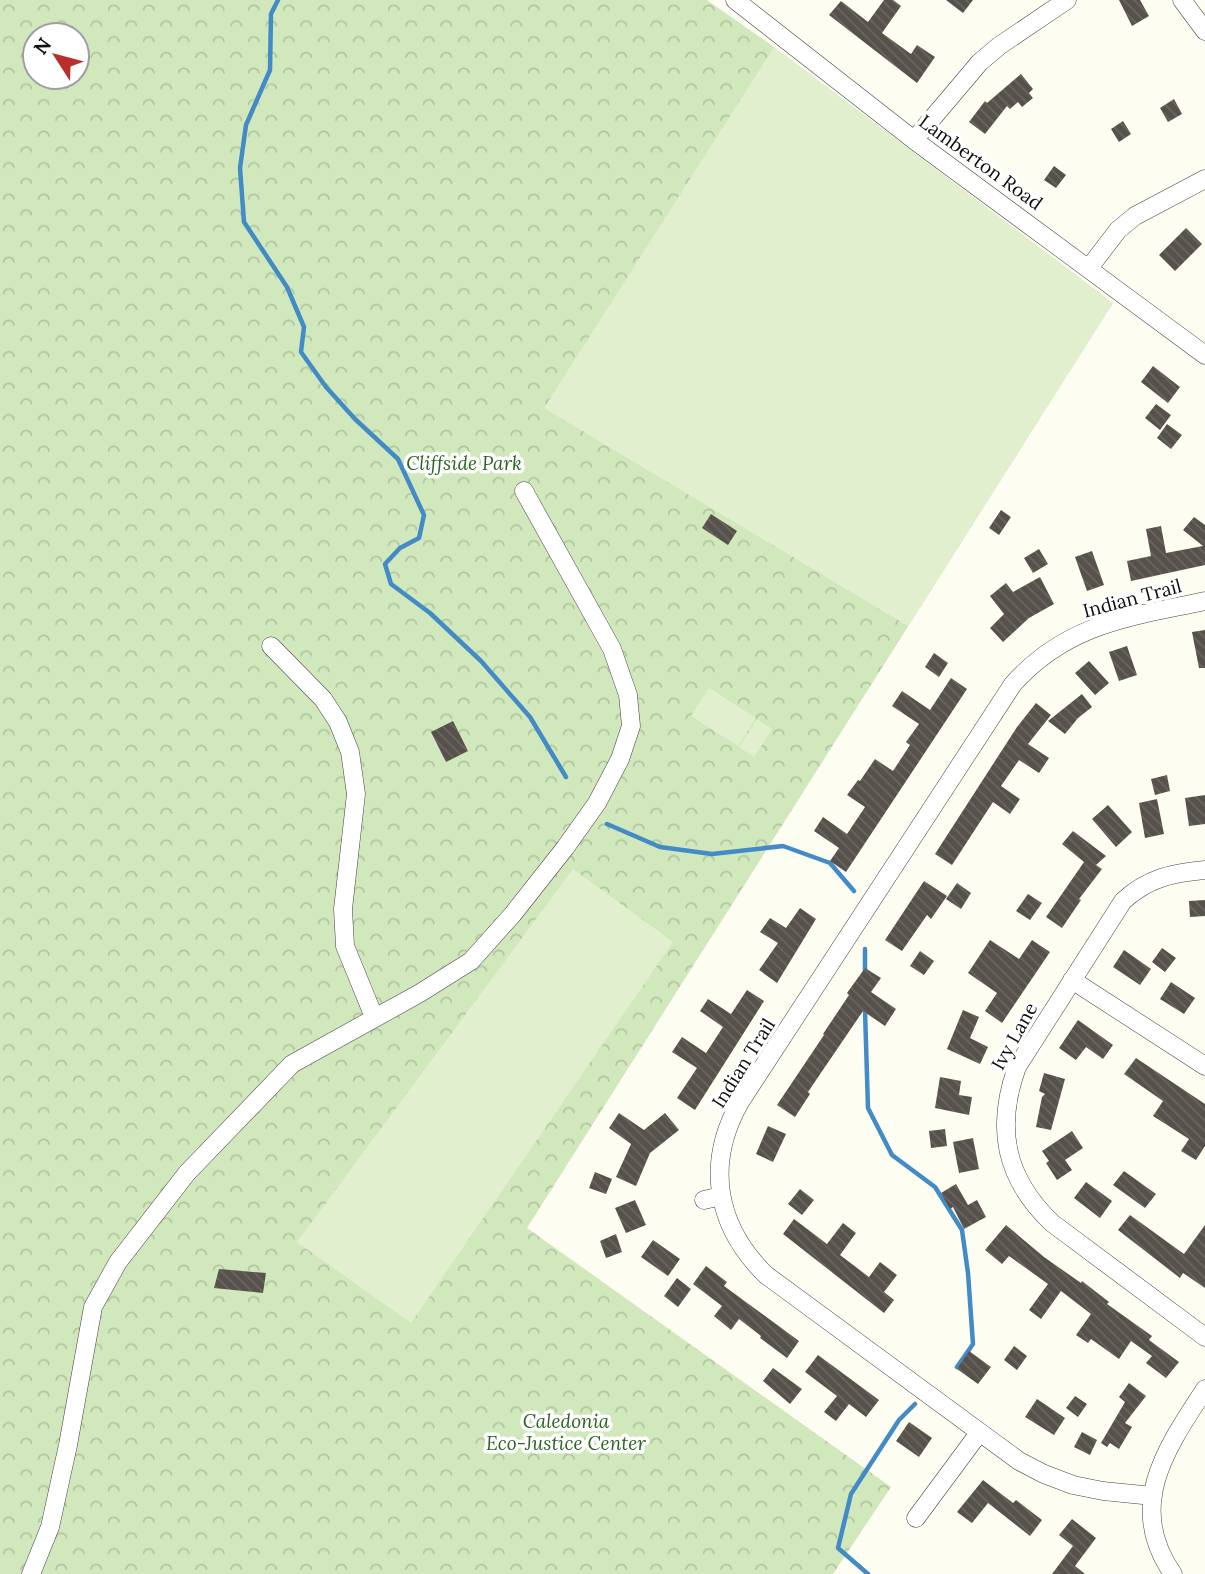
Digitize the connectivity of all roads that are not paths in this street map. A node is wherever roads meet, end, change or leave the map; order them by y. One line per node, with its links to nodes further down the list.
1 (735, 0): 5 (street, Lamberton Road)
2 (1067, 0): 5 (street)
3 (1182, 0): 4 (street)
4 (1205, 31)
5 (914, 140): 7 (street, Lamberton Road)
6 (1205, 179): 7 (street)
7 (1089, 268): 8 (street, Lamberton Road)
8 (1205, 355)
9 (524, 491): 14 (street)
10 (1205, 601): 18 (street, Indian Trail)
11 (271, 646): 14 (street)
12 (1205, 870): 13 (street, Ivy Lane)
13 (1072, 980): 15 (street); 16 (street, Ivy Lane)
14 (374, 1017): 21 (street)
15 (1205, 1066)
16 (1205, 1337)
17 (1205, 1389): 19 (street)
18 (979, 1433): 19 (street, Indian Trail); 20 (street)
19 (1153, 1496): 22 (street)
20 (916, 1518)
21 (31, 1574)
22 (1174, 1574)

